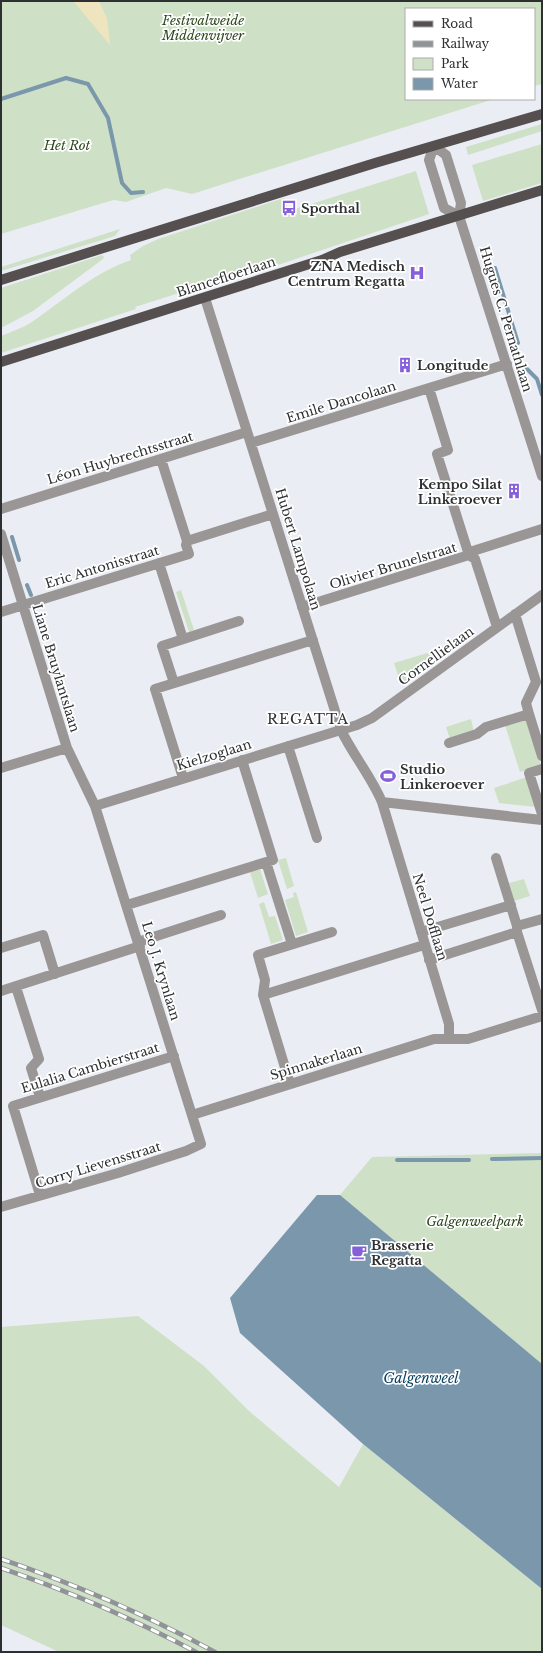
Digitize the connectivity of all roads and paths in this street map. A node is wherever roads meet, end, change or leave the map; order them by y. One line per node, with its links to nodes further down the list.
1 (542, 114): 2 (main road)
2 (434, 146): 4 (street); 4 (street); 5 (main road)
3 (542, 190): 4 (main road, Blancefloerlaan)
4 (459, 216): 6 (main road, Blancefloerlaan); 8 (street, Hugues C. Pernathlaan)
5 (1, 280)
6 (205, 298): 7 (main road, Blancefloerlaan); 10 (street, Hubert Lampolaan)
7 (1, 362)
8 (507, 364): 9 (street, Emile Dancolaan); 13 (street, Hugues C. Pernathlaan)
9 (429, 388): 11 (street, Emile Dancolaan); 19 (street)
10 (248, 432): 11 (street, Hubert Lampolaan); 12 (street, Léon Huybrechtsstraat)
11 (251, 443): 15 (street, Hubert Lampolaan)
12 (161, 459): 14 (street, Léon Huybrechtsstraat); 18 (street)
13 (542, 476)
14 (1, 509)
15 (274, 514): 18 (street); 23 (street, Hubert Lampolaan)
16 (542, 529): 19 (street, Olivier Brunelstraat)
17 (1, 534): 22 (street, Liane Bruylantslaan)
18 (187, 541): 20 (street, Eric Antonisstraat)
19 (469, 555): 23 (street, Olivier Brunelstraat); 27 (street)
20 (159, 563): 22 (street, Eric Antonisstraat); 28 (street)
21 (542, 595): 25 (street, Cornellielaan)
22 (24, 605): 24 (street, Eric Antonisstraat); 35 (street, Liane Bruylantslaan)
23 (302, 607): 29 (street, Hubert Lampolaan)
24 (1, 612)
25 (515, 614): 27 (street, Cornellielaan); 31 (street)
26 (239, 621): 28 (street)
27 (497, 627): 32 (street, Cornellielaan)
28 (183, 639): 30 (street)
29 (313, 640): 30 (street); 32 (street, Hubert Lampolaan)
30 (174, 683): 40 (street)
31 (528, 712): 33 (street); 36 (street)
32 (341, 730): 34 (street, Kielzoglaan); 41 (street, Hubert Lampolaan)
33 (449, 743)
34 (288, 746): 37 (street, Kielzoglaan); 45 (street)
35 (67, 748): 38 (street); 42 (street, Liane Bruylantslaan)
36 (542, 756)
37 (242, 760): 40 (street, Kielzoglaan); 47 (street)
38 (1, 768)
39 (542, 769): 43 (street)
40 (183, 778): 42 (street, Kielzoglaan)
41 (382, 802): 44 (street); 54 (street, Neel Dofflaan)
42 (95, 806): 48 (street, Leo J. Krynlaan)
43 (542, 814)
44 (542, 820)
45 (317, 838)
46 (496, 858): 49 (street)
47 (270, 861): 48 (street); 56 (street)
48 (127, 905): 55 (street, Leo J. Krynlaan)
49 (508, 905): 52 (street); 54 (street)
50 (221, 915): 55 (street)
51 (542, 918): 52 (street)
52 (517, 929): 59 (street); 64 (street)
53 (332, 932): 56 (street)
54 (421, 932): 57 (street, Neel Dofflaan)
55 (139, 944): 60 (street); 67 (street, Leo J. Krynlaan)
56 (292, 944): 63 (street)
57 (424, 945): 59 (street, Neel Dofflaan); 63 (street)
58 (1, 948): 60 (street)
59 (429, 960): 66 (street, Neel Dofflaan)
60 (55, 974): 61 (street)
61 (16, 987): 62 (street); 69 (street)
62 (1, 991)
63 (263, 995): 68 (street)
64 (541, 1007)
65 (542, 1016): 66 (street, Spinnakerlaan)
66 (449, 1039): 68 (street, Spinnakerlaan)
67 (174, 1056): 69 (street, Eulalia Cambierstraat); 70 (street, Leo J. Krynlaan)
68 (290, 1084): 70 (street, Spinnakerlaan)
69 (40, 1097): 72 (street, Eulalia Cambierstraat)
70 (192, 1115): 71 (street, Leo J. Krynlaan)
71 (201, 1144): 72 (street, Corry Lievensstraat)
72 (40, 1195): 73 (street, Corry Lievensstraat)
73 (1, 1207)

